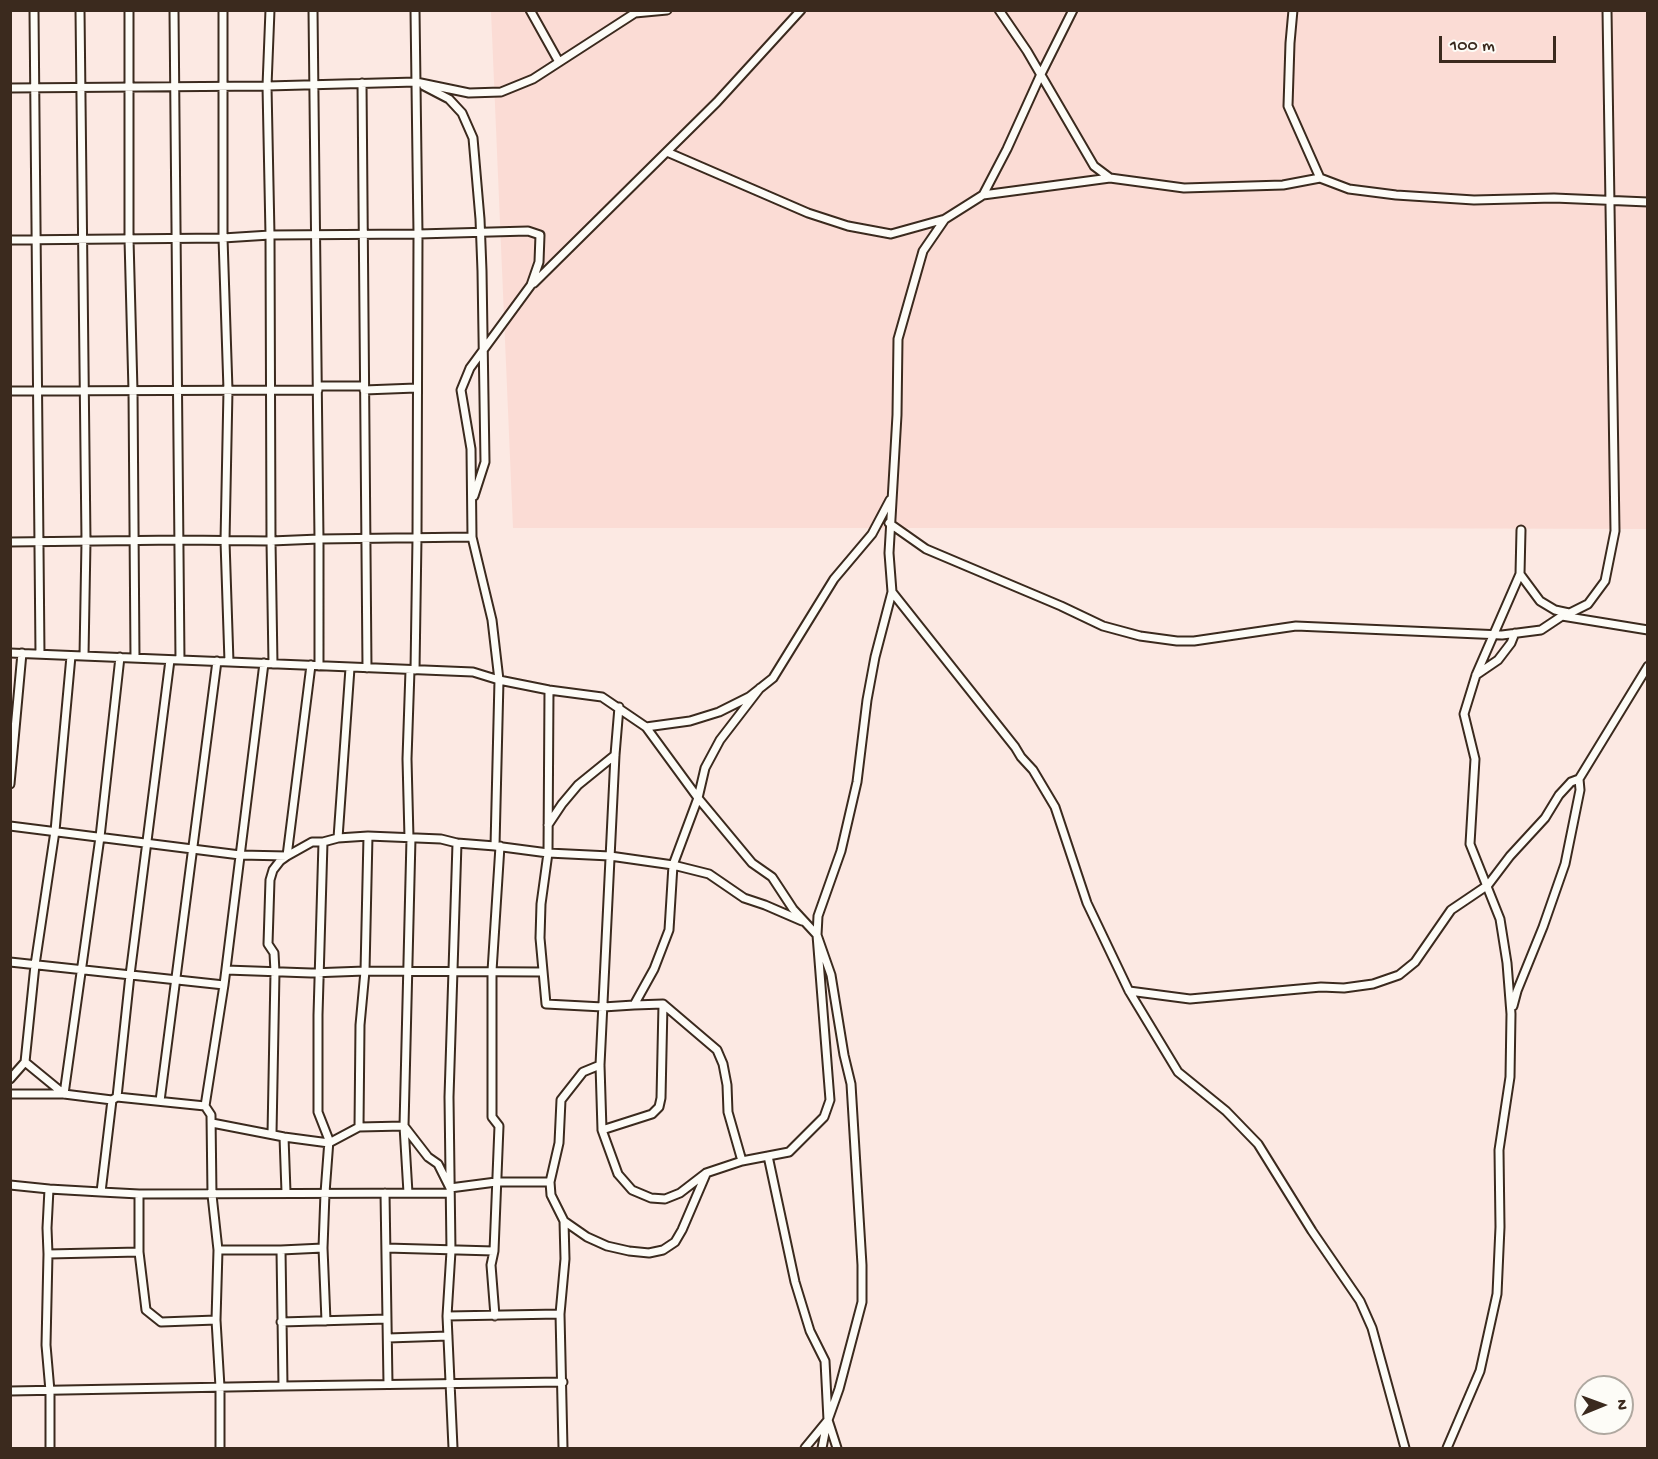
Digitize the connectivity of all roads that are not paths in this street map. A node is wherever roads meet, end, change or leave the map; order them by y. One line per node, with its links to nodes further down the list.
1 (34, 10): 25 (street)
2 (80, 10): 26 (street)
3 (129, 10): 22 (street)
4 (174, 10): 23 (street)
5 (223, 10): 21 (street)
6 (270, 10): 24 (street)
7 (313, 10): 20 (street)
8 (415, 10): 18 (street)
9 (530, 10): 16 (street)
10 (668, 10): 16 (street)
11 (801, 10): 28 (street)
12 (999, 10): 17 (street)
13 (1073, 10): 17 (street)
14 (1293, 10): 30 (street)
15 (1607, 10): 32 (street)
16 (558, 62): 18 (street)
17 (1041, 74): 29 (street); 31 (street)
18 (416, 82): 19 (street); 35 (street); 36 (street)
19 (362, 83): 20 (street); 39 (street)
20 (314, 84): 24 (street); 38 (street)
21 (224, 85): 23 (street); 24 (street); 41 (street)
22 (130, 86): 23 (street); 26 (street); 42 (street)
23 (175, 86): 43 (street)
24 (267, 86): 37 (street)
25 (35, 87): 26 (street); 27 (street); 45 (street)
26 (81, 87): 40 (street)
27 (10, 88)
28 (667, 152): 34 (street); 46 (street)
29 (1110, 178): 30 (street); 31 (street)
30 (1320, 178): 32 (street)
31 (983, 195): 34 (street)
32 (1610, 201): 33 (street); 75 (street)
33 (1647, 202)
34 (945, 219): 58 (street)
35 (481, 232): 36 (street); 46 (street); 47 (street)
36 (418, 234): 39 (street); 50 (street)
37 (270, 235): 38 (street); 41 (street); 53 (street)
38 (316, 235): 39 (street); 48 (street)
39 (364, 235): 49 (street)
40 (82, 238): 42 (street); 45 (street); 56 (street)
41 (223, 238): 43 (street); 52 (street)
42 (129, 239): 43 (street); 57 (street)
43 (177, 239): 51 (street)
44 (10, 240): 45 (street)
45 (36, 240): 55 (street)
46 (531, 285): 47 (street)
47 (484, 349): 59 (street); 59 (street)
48 (318, 388): 49 (street); 53 (street); 64 (street)
49 (364, 388): 50 (street); 65 (street)
50 (416, 388): 63 (street)
51 (178, 390): 52 (street); 57 (street); 66 (street)
52 (228, 390): 53 (street); 69 (street)
53 (270, 390): 70 (street)
54 (10, 391): 55 (street)
55 (38, 391): 56 (street); 72 (street)
56 (84, 391): 57 (street); 67 (street)
57 (133, 391): 68 (street)
58 (891, 497): 60 (street); 99 (street)
59 (471, 504): 62 (street)
60 (889, 523): 74 (street); 78 (street)
61 (1521, 530): 73 (street)
62 (472, 537): 63 (street); 98 (street)
63 (417, 538): 65 (street); 96 (street)
64 (320, 539): 65 (street); 70 (street); 92 (street)
65 (367, 539): 95 (street)
66 (180, 540): 68 (street); 69 (street); 87 (street)
67 (86, 541): 68 (street); 72 (street); 83 (street)
68 (135, 541): 85 (street)
69 (225, 541): 70 (street); 89 (street)
70 (271, 541): 91 (street)
71 (10, 542): 72 (street)
72 (39, 542): 81 (street)
73 (1520, 574): 75 (street); 78 (street)
74 (892, 592): 126 (street); 141 (street)
75 (1566, 614): 76 (street); 77 (street)
76 (1647, 630)
77 (1515, 633): 78 (street); 97 (street)
78 (1495, 634): 97 (street)
79 (10, 653): 80 (street)
80 (22, 653): 81 (street); 105 (street)
81 (40, 654): 82 (street)
82 (70, 656): 83 (street); 109 (street)
83 (84, 656): 84 (street)
84 (120, 657): 85 (street); 111 (street)
85 (135, 658): 86 (street)
86 (170, 660): 87 (street); 115 (street)
87 (180, 660): 88 (street)
88 (217, 661): 89 (street); 118 (street)
89 (229, 662): 90 (street)
90 (264, 663): 91 (street); 120 (street)
91 (273, 664): 92 (street)
92 (315, 666): 94 (street); 121 (street)
93 (1647, 666): 104 (street)
94 (350, 668): 95 (street); 112 (street)
95 (367, 668): 96 (street)
96 (412, 670): 98 (street); 113 (street)
97 (1476, 675): 124 (street)
98 (499, 680): 100 (street); 117 (street)
99 (760, 688): 102 (street); 106 (street)
100 (549, 690): 101 (street); 107 (street)
101 (619, 707): 102 (street); 103 (street)
102 (646, 727): 106 (street)
103 (615, 755): 107 (street); 122 (street)
104 (1579, 779): 124 (street); 145 (street)
105 (10, 784)
106 (698, 798): 123 (street); 125 (street)
107 (548, 825): 119 (street)
108 (10, 826): 109 (street)
109 (55, 831): 111 (street); 128 (street)
110 (368, 836): 112 (street); 113 (street); 133 (street)
111 (100, 837): 115 (street); 129 (street)
112 (338, 838): 114 (street)
113 (410, 838): 116 (street); 131 (street)
114 (323, 842): 121 (street); 136 (street)
115 (148, 843): 118 (street); 138 (street)
116 (457, 843): 117 (street); 132 (street)
117 (497, 846): 119 (street); 134 (street)
118 (192, 849): 120 (street); 139 (street)
119 (548, 853): 122 (street); 137 (street)
120 (240, 855): 121 (street); 130 (street)
121 (287, 856): 135 (street)
122 (610, 856): 123 (street); 144 (street)
123 (673, 865): 125 (street); 143 (street)
124 (1488, 885): 141 (street); 145 (street)
125 (804, 922): 126 (street)
126 (817, 935): 161 (street); 201 (street)
127 (10, 962): 128 (street)
128 (35, 965): 129 (street); 146 (street)
129 (82, 969): 138 (street); 150 (street)
130 (226, 970): 135 (street); 140 (street)
131 (408, 970): 132 (street); 133 (street); 155 (street)
132 (453, 970): 134 (street); 168 (street)
133 (365, 971): 136 (street); 156 (street)
134 (492, 971): 137 (street); 164 (street)
135 (275, 972): 136 (street); 158 (street)
136 (320, 972): 160 (street)
137 (543, 972): 144 (street)
138 (130, 975): 139 (street); 151 (street)
139 (176, 980): 140 (street); 152 (street)
140 (224, 985): 153 (street)
141 (1129, 991): 209 (street)
142 (663, 1004): 143 (street); 157 (street); 162 (street)
143 (634, 1005): 144 (street)
144 (603, 1007): 147 (street)
145 (1511, 1014): 210 (street)
146 (25, 1062): 148 (street); 150 (street)
147 (600, 1065): 157 (street); 165 (street)
148 (10, 1079)
149 (10, 1094): 150 (street)
150 (64, 1094): 151 (street)
151 (115, 1099): 152 (street); 169 (street)
152 (160, 1101): 153 (street)
153 (205, 1106): 154 (street)
154 (212, 1123): 158 (street); 175 (street)
155 (404, 1126): 156 (street); 168 (street); 173 (street)
156 (360, 1127): 160 (street)
157 (602, 1130): 163 (street)
158 (272, 1134): 159 (street)
159 (284, 1137): 160 (street); 170 (street)
160 (329, 1143): 171 (street)
161 (768, 1156): 162 (street); 201 (street)
162 (741, 1161): 163 (street)
163 (706, 1173): 176 (street)
164 (496, 1182): 165 (street); 168 (street); 182 (street)
165 (550, 1182): 176 (street)
166 (10, 1185): 167 (street)
167 (49, 1189): 169 (street); 184 (street)
168 (450, 1190): 173 (street); 181 (street)
169 (101, 1192): 174 (street)
170 (286, 1192): 171 (street); 175 (street)
171 (325, 1193): 172 (street); 177 (street)
172 (385, 1193): 173 (street); 178 (street)
173 (408, 1193)
174 (139, 1194): 175 (street); 183 (street)
175 (212, 1195): 179 (street)
176 (564, 1221): 185 (street)
177 (323, 1248): 180 (street); 190 (street)
178 (386, 1248): 181 (street); 188 (street)
179 (218, 1250): 180 (street); 189 (street)
180 (281, 1250): 191 (street)
181 (451, 1251): 182 (street); 187 (street)
182 (494, 1251): 186 (street)
183 (139, 1252): 184 (street); 189 (street)
184 (48, 1254): 200 (street)
185 (560, 1314): 186 (street); 194 (street)
186 (495, 1316): 187 (street)
187 (447, 1317): 192 (street)
188 (387, 1319): 190 (street); 193 (street)
189 (216, 1320): 198 (street)
190 (326, 1321): 191 (street)
191 (281, 1322): 197 (street)
192 (448, 1336): 193 (street); 195 (street)
193 (388, 1338): 196 (street)
194 (563, 1382): 195 (street); 205 (street)
195 (451, 1383): 196 (street); 204 (street)
196 (388, 1384): 197 (street)
197 (283, 1386): 198 (street)
198 (220, 1387): 200 (street); 203 (street)
199 (10, 1391): 200 (street)
200 (50, 1391): 202 (street)
201 (828, 1420): 206 (street); 207 (street); 208 (street)
202 (50, 1449)
203 (220, 1449)
204 (453, 1449)
205 (562, 1449)
206 (805, 1449)
207 (822, 1449)
208 (837, 1449)
209 (1406, 1449)
210 (1447, 1449)

